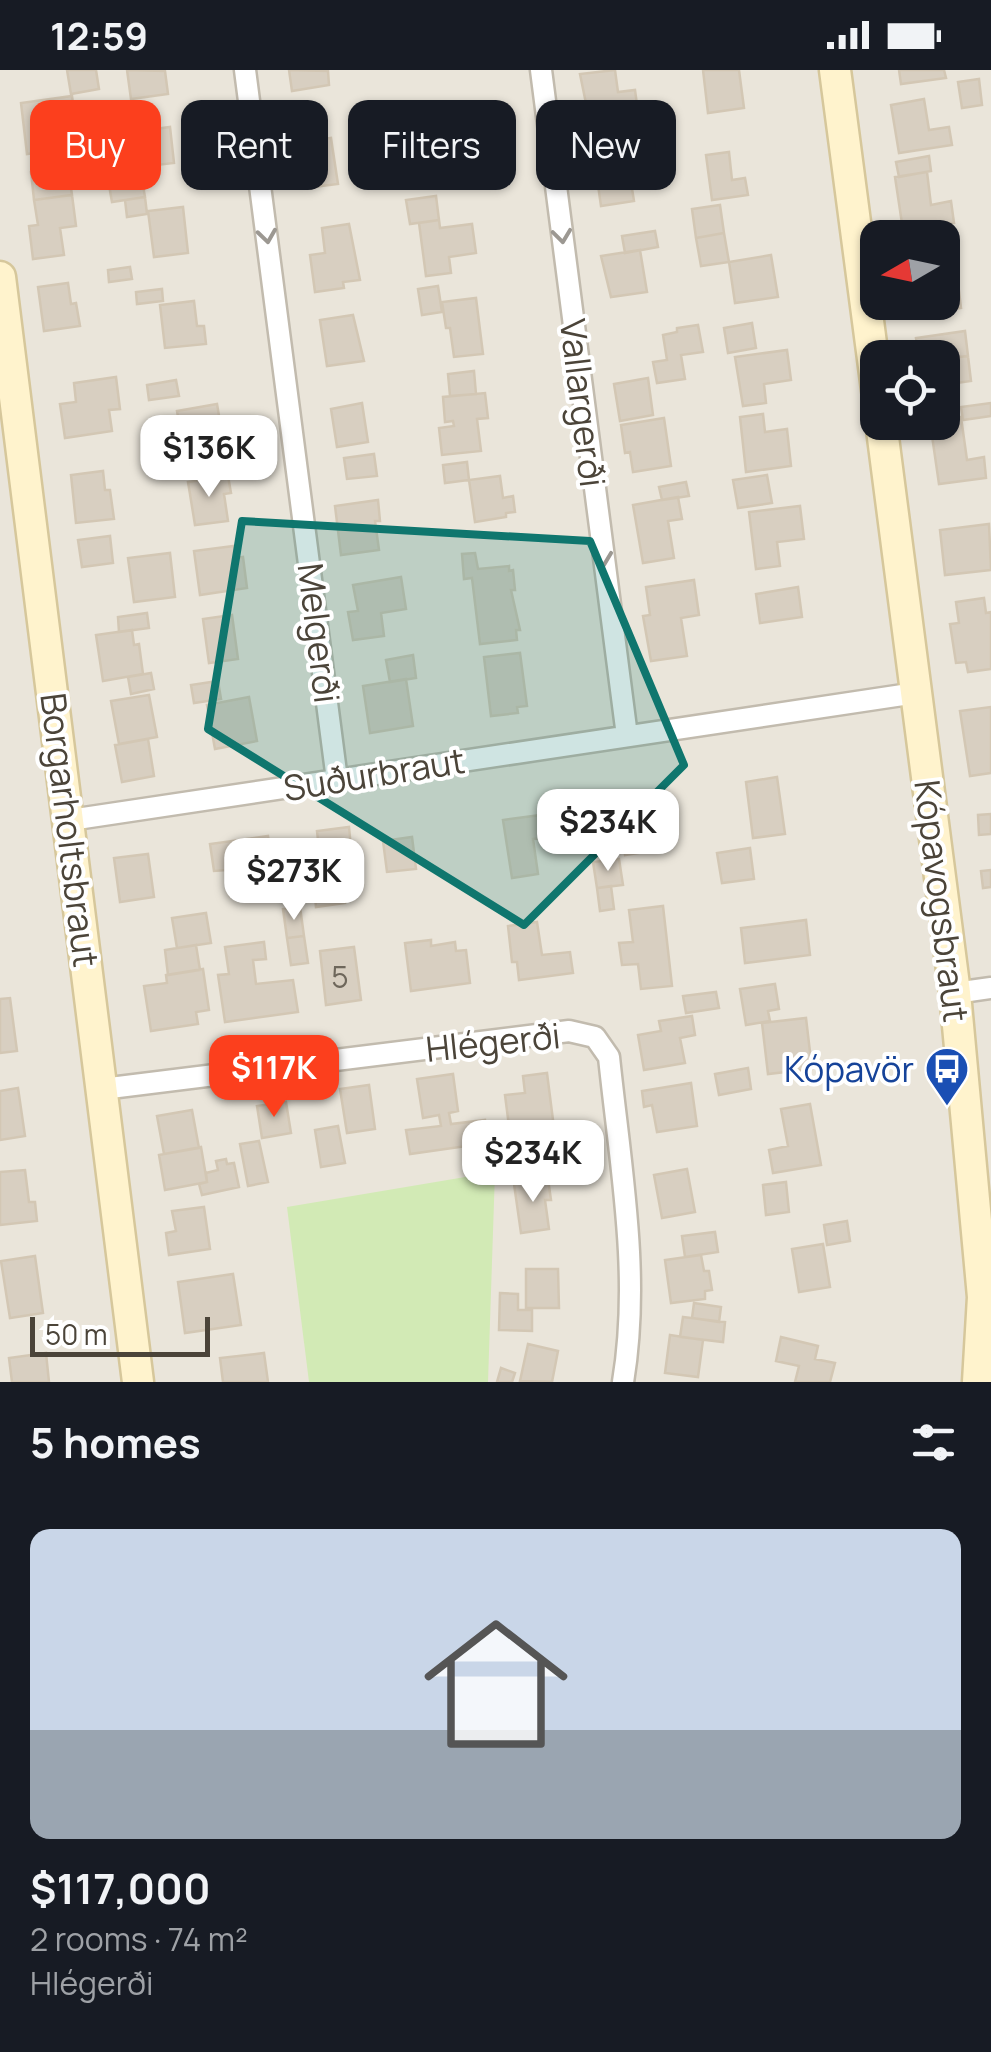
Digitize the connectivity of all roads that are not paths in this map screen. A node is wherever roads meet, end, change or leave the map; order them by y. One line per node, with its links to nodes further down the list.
1 (245, 70): 9 (street, Melgerði, one-way to 9)
2 (541, 70): 8 (street, Vallargerði, one-way to 8)
3 (835, 70): 5 (street)
4 (0, 277): 10 (street, Borgarholtsbraut)
5 (871, 340)
6 (883, 440): 7 (street, Kópavogsbraut)
7 (916, 693): 8 (street, Suðurbraut); 12 (street, Kópavogsbraut)
8 (627, 736): 9 (street, Suðurbraut)
9 (336, 780): 10 (street, Suðurbraut)
10 (70, 820): 13 (street, Borgarholtsbraut)
11 (991, 988): 12 (street)
12 (955, 993): 16 (street, Kópavogsbraut)
13 (102, 1089): 14 (street, Borgarholtsbraut); 15 (street, Hlégerði)
14 (138, 1382)
15 (623, 1382)
16 (978, 1382)

